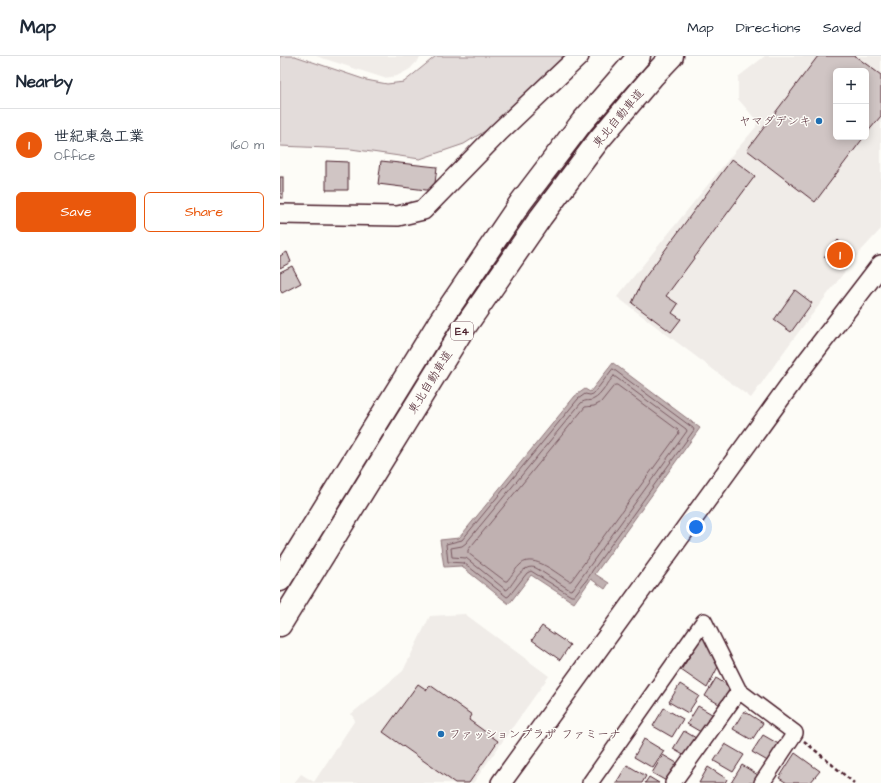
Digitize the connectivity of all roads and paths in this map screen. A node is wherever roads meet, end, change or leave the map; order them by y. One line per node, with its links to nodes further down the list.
1 (579, 56): 4 (street)
2 (639, 56): 6 (highway, 東北自動車道 / E4)
3 (672, 56): 7 (highway, 東北自動車道 / E4)
4 (280, 214)
5 (881, 265): 10 (street)
6 (280, 580)
7 (280, 625)
8 (739, 691): 9 (street); 11 (street); 12 (street)
9 (795, 733): 13 (street); 14 (path)
10 (501, 783)
11 (590, 783)
12 (673, 783)
13 (762, 783)
14 (854, 783)

